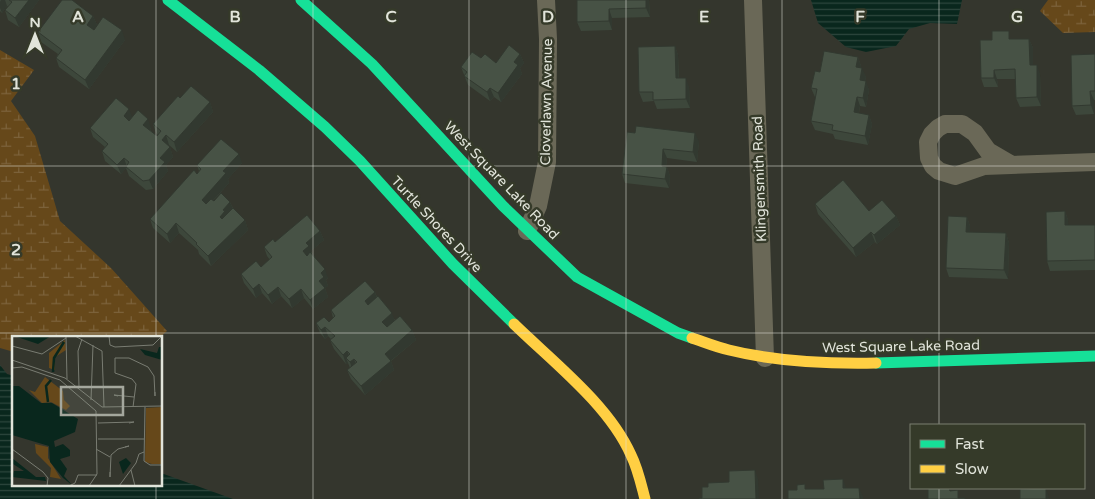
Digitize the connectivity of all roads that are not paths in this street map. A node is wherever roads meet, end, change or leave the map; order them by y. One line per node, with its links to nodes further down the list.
1 (168, 0): 10 (street, Turtle Shores Drive)
2 (546, 0): 7 (street, Cloverlawn Avenue)
3 (753, 0): 9 (street, Klingensmith Road)
4 (310, 3): 7 (street, West Square Lake Road)
5 (1095, 162): 6 (street)
6 (1012, 165)
7 (527, 230): 9 (street, West Square Lake Road)
8 (1095, 356): 9 (street, West Square Lake Road)
9 (765, 358)
10 (644, 499)

